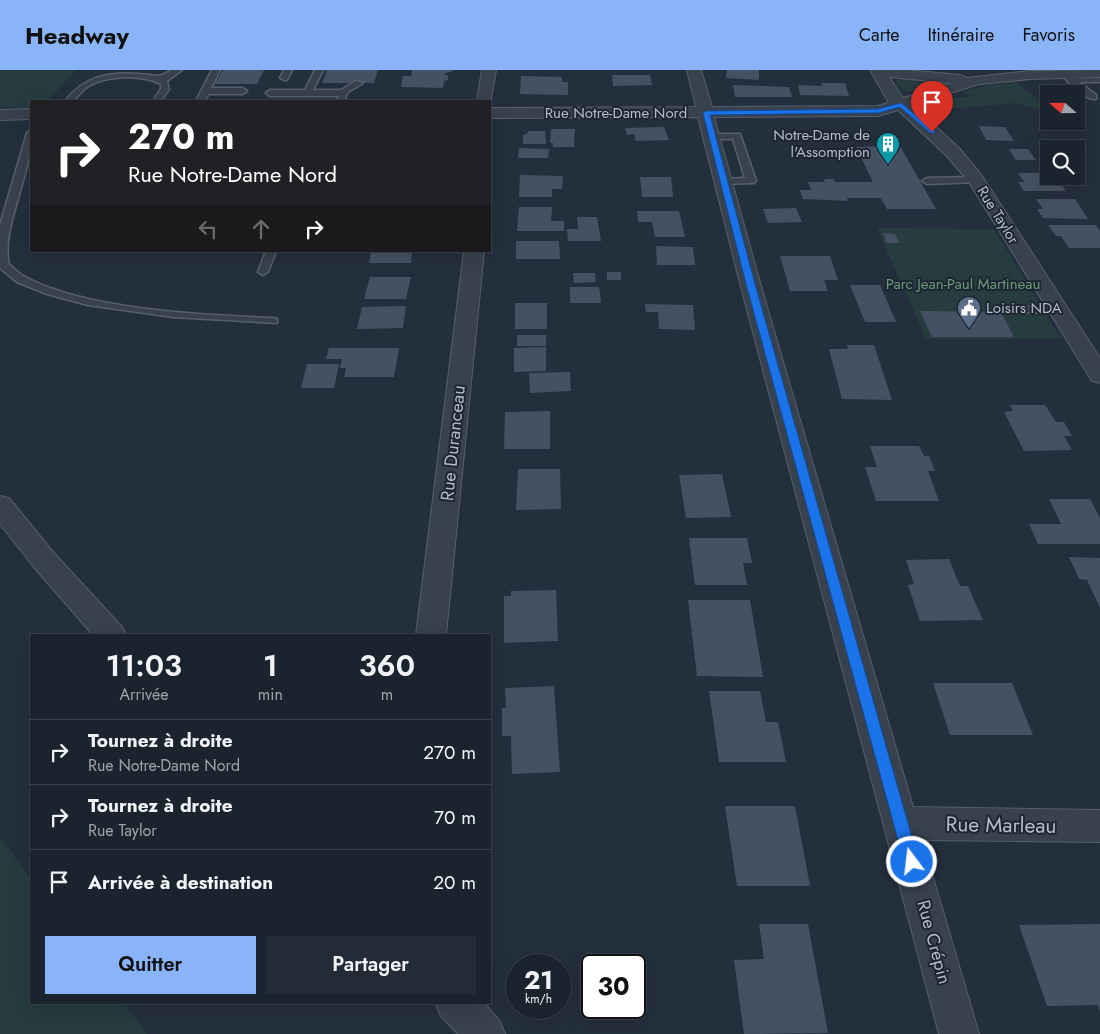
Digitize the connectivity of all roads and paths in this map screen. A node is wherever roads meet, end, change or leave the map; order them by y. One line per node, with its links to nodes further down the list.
1 (178, 70): 13 (lane)
2 (216, 70): 18 (lane)
3 (288, 70): 12 (lane)
4 (319, 70): 21 (lane)
5 (489, 70): 27 (street)
6 (694, 70): 30 (street, Rue Crépin)
7 (97, 71): 10 (lane)
8 (878, 71): 14 (street, Rue Notre-Dame Nord); 28 (street, Rue Taylor)
9 (1100, 73): 11 (street, Rue Notre-Dame Nord)
10 (106, 75): 13 (lane); 24 (lane)
11 (1068, 77): 14 (street, Rue Notre-Dame Nord); 15 (lane); 23 (lane)
12 (284, 78)
13 (162, 80): 25 (lane)
14 (976, 80): 28 (street, Rue Notre-Dame Nord)
15 (1100, 80)
16 (335, 83): 22 (lane)
17 (359, 83): 22 (lane)
18 (206, 91): 19 (lane); 26 (lane)
19 (243, 91)
20 (270, 93): 21 (lane)
21 (308, 93): 22 (lane)
22 (343, 95)
23 (1093, 96)
24 (70, 100)
25 (158, 100)
26 (201, 100)
27 (485, 100)
28 (901, 104): 30 (street, Rue Notre-Dame Nord); 34 (street, Rue Taylor)
29 (491, 113): 30 (street, Rue Notre-Dame Nord)
30 (706, 113): 46 (street, Rue Crépin)
31 (0, 114): 32 (street)
32 (30, 114)
33 (30, 137): 41 (lane)
34 (976, 180): 35 (lane); 40 (street, Rue Taylor)
35 (927, 181)
36 (270, 252): 38 (lane)
37 (474, 252): 45 (street, Rue Duranceau)
38 (263, 272)
39 (1029, 310): 40 (lane)
40 (1058, 310): 42 (street, Rue Taylor)
41 (273, 321)
42 (1100, 376)
43 (0, 505): 44 (street)
44 (110, 634)
45 (431, 634)
46 (901, 823): 47 (street, Rue Marleau); 50 (street, Rue Crépin)
47 (1100, 826)
48 (457, 1004): 49 (street)
49 (485, 1034)
50 (959, 1034)

